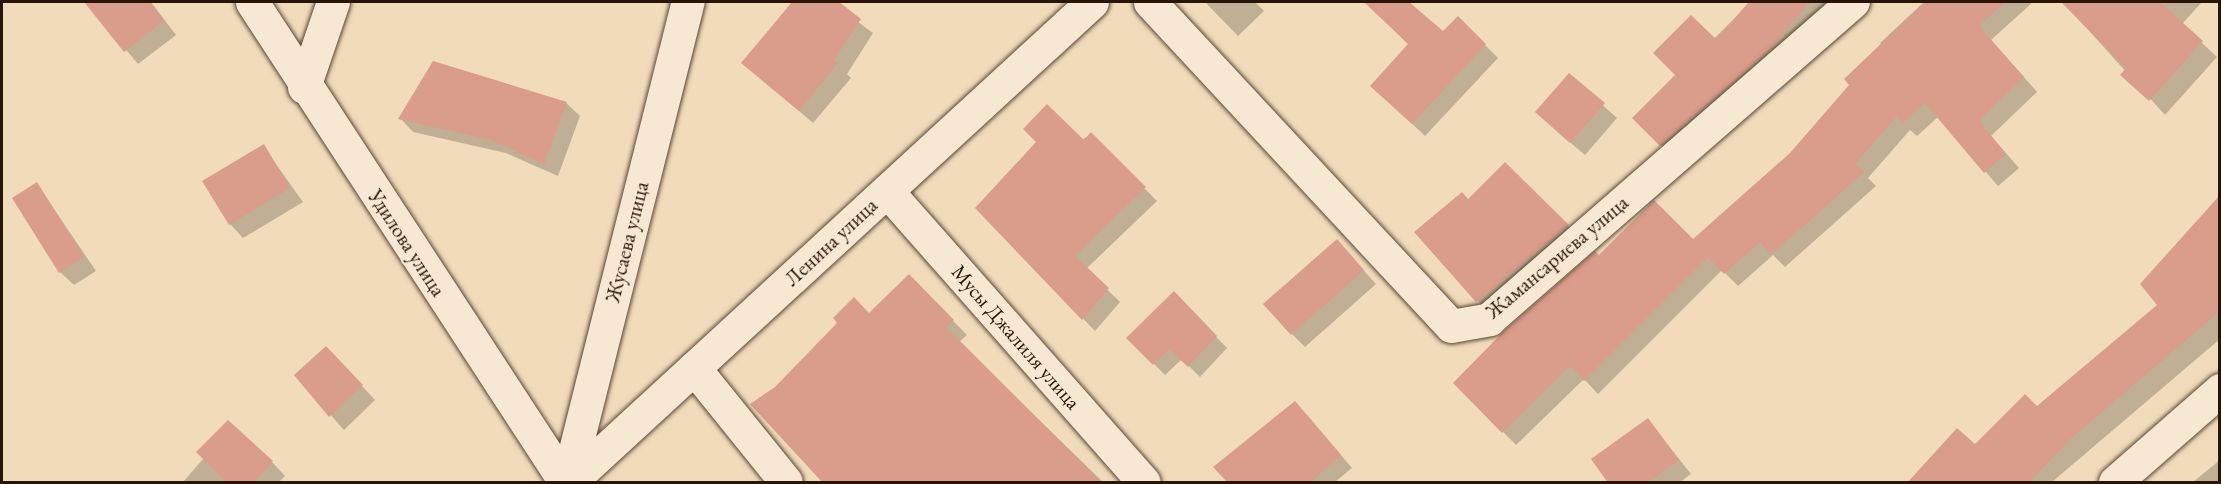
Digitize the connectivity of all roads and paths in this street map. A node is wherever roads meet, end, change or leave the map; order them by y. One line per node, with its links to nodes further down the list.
1 (252, 2): 7 (street, Удилова улица)
2 (333, 2): 7 (street)
3 (688, 2): 11 (street, Жусаева улица)
4 (1092, 2): 8 (street, Ленина улица)
5 (1150, 2): 6 (street, Жамансариева улица)
6 (1853, 2)
7 (304, 87): 11 (street, Удилова улица)
8 (887, 191): 9 (street, Ленина улица); 13 (street, Мусы Джалиля улица)
9 (694, 369): 11 (street, Ленина улица); 12 (street)
10 (2220, 390): 14 (street)
11 (567, 483)
12 (786, 483)
13 (1144, 483)
14 (2115, 483)

